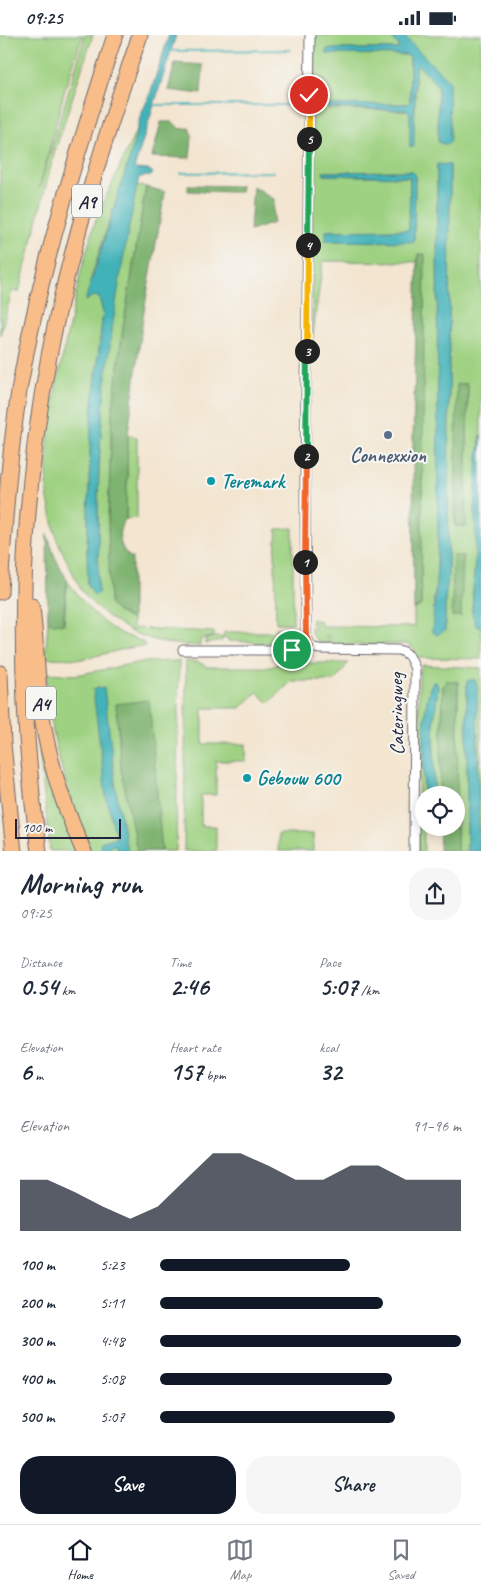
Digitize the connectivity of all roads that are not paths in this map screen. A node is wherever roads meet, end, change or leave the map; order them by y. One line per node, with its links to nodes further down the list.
1 (115, 35): 4 (highway, A9)
2 (140, 35): 6 (highway, A9)
3 (310, 35): 8 (street)
4 (7, 490): 5 (highway, A9); 7 (highway, A9)
5 (0, 525)
6 (26, 548): 12 (highway, A9); 13 (highway, A4)
7 (0, 592)
8 (311, 647): 9 (street, Cateringweg); 14 (street, Cateringweg)
9 (182, 650)
10 (0, 673): 11 (highway)
11 (14, 851)
12 (38, 851)
13 (84, 851)
14 (414, 851)

